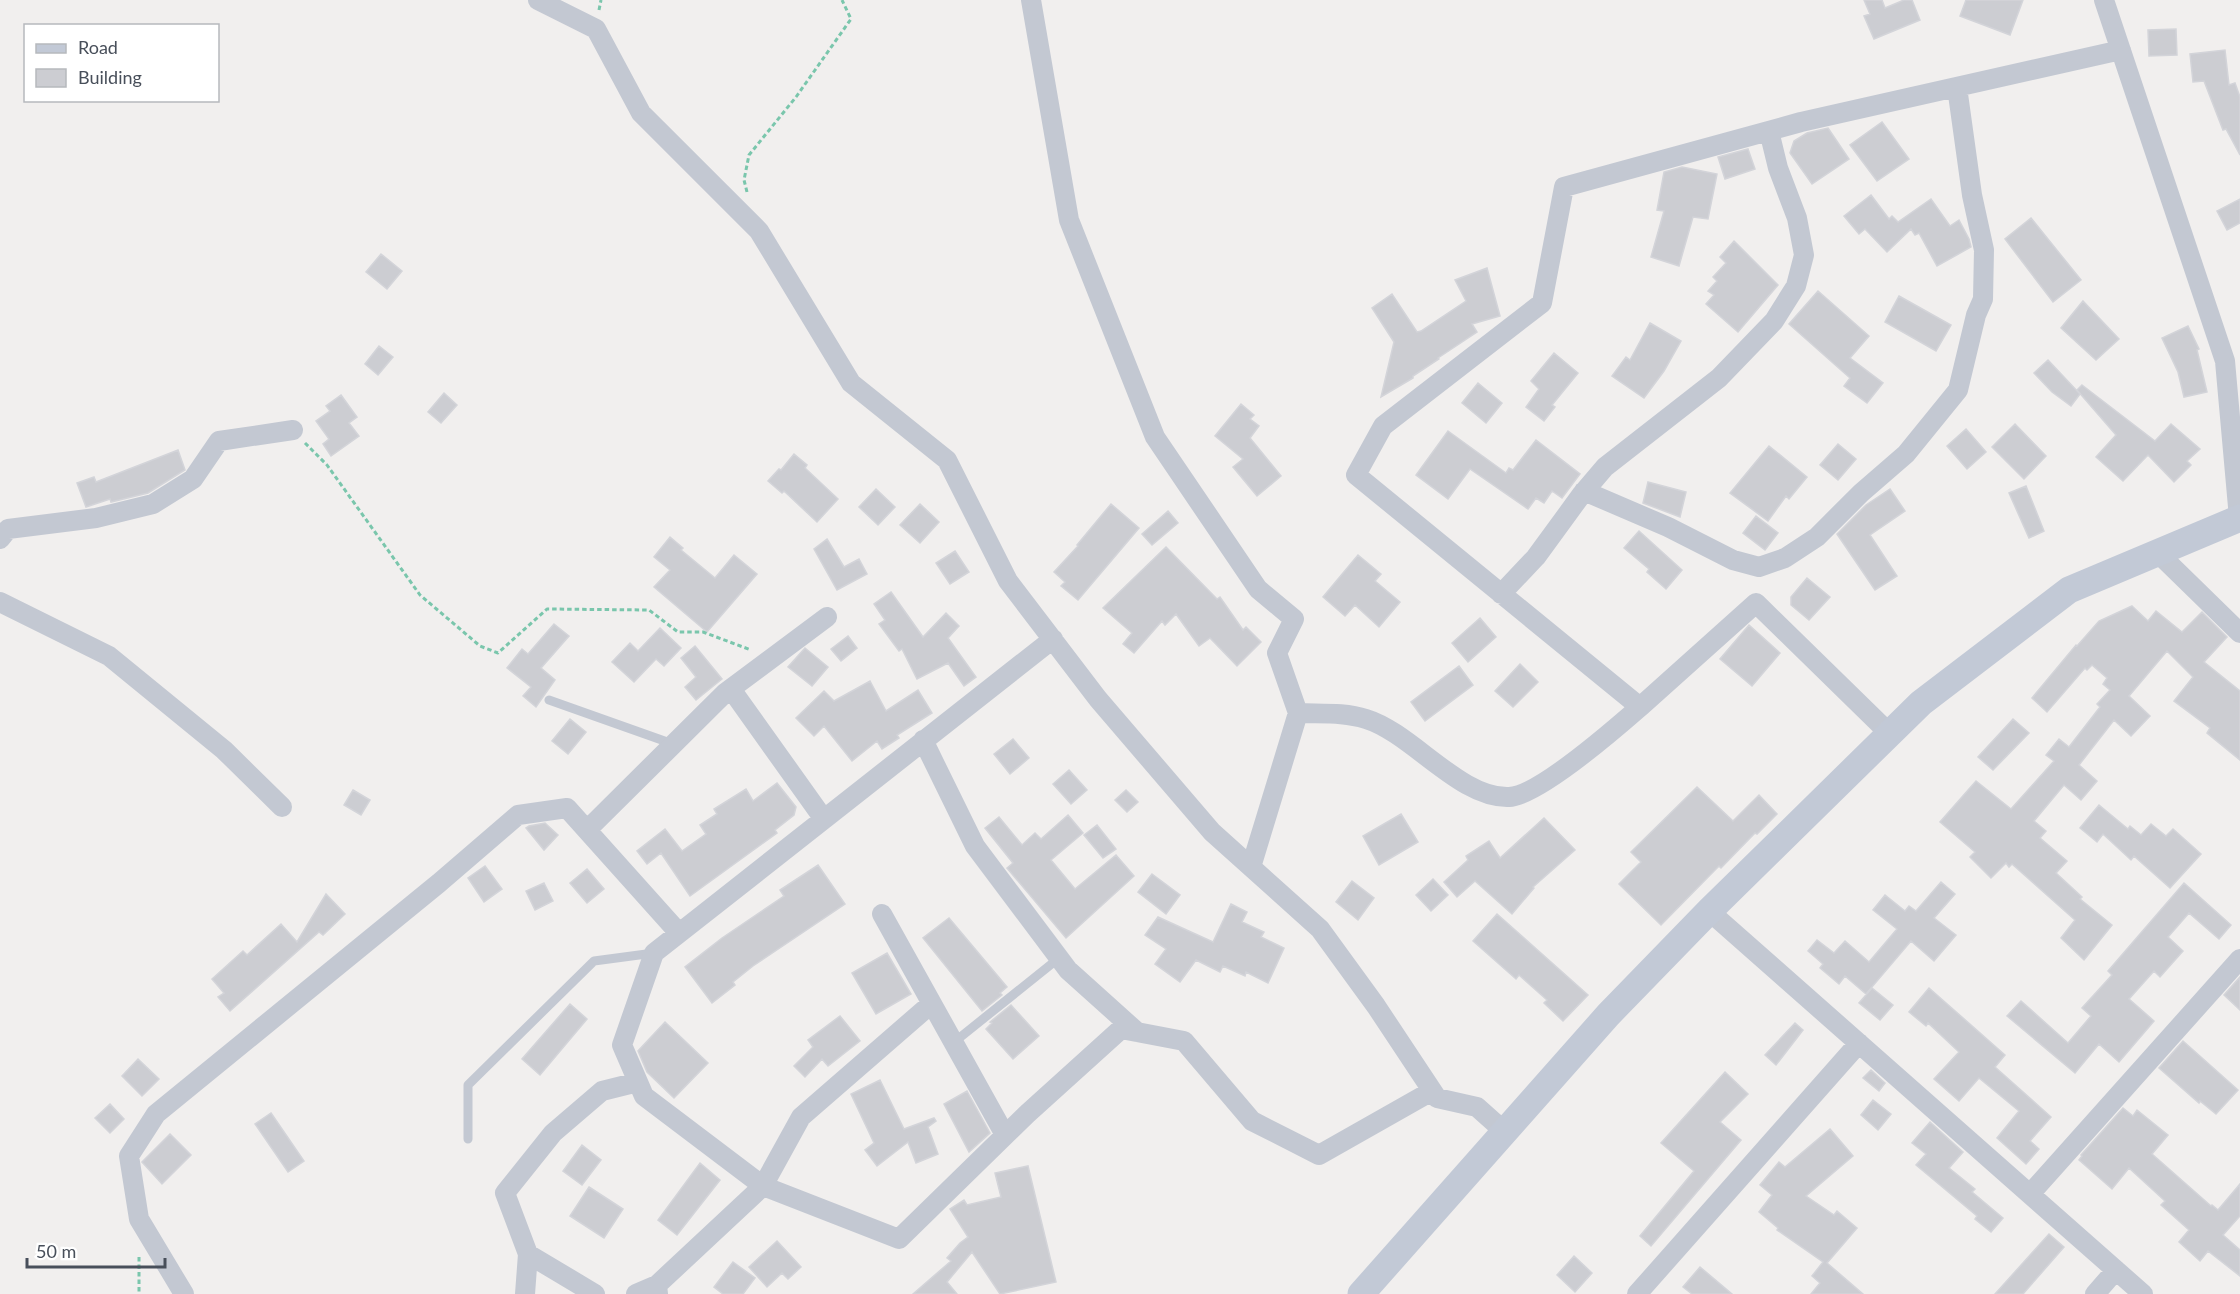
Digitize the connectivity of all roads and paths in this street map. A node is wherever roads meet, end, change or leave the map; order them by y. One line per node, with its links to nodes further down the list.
1 (538, 0): 8 (street)
2 (842, 0): 8 (path)
3 (1031, 0): 24 (street)
4 (2104, 0): 5 (street)
5 (2121, 50): 6 (street); 9 (street)
6 (1957, 87): 7 (street); 11 (street)
7 (1769, 131): 11 (street); 15 (street)
8 (759, 231): 19 (street)
9 (2233, 357): 12 (street)
10 (293, 429): 13 (street); 20 (path)
11 (1584, 491): 15 (street)
12 (2239, 518): 14 (street)
13 (0, 539)
14 (2157, 552): 18 (street); 25 (street)
15 (1501, 594): 23 (street)
16 (0, 602): 28 (street)
17 (827, 618): 20 (street)
18 (2240, 633)
19 (1053, 639): 26 (street); 31 (street)
20 (773, 657): 21 (street)
21 (731, 688): 27 (street); 29 (street)
22 (549, 700): 27 (lane)
23 (1640, 707): 24 (street); 25 (street)
24 (1298, 713): 31 (street)
25 (1890, 734): 32 (street)
26 (923, 740): 29 (street); 36 (street)
27 (674, 744): 30 (street)
28 (282, 807)
29 (823, 818): 34 (street)
30 (587, 830): 34 (street); 52 (street)
31 (1251, 867): 43 (street)
32 (1709, 912): 41 (street); 44 (street)
33 (882, 914): 38 (street)
34 (678, 933): 35 (street)
35 (654, 953): 42 (street); 46 (lane)
36 (1059, 958): 39 (street); 40 (lane)
37 (2240, 958): 48 (street)
38 (931, 1004): 40 (street); 47 (street)
39 (1137, 1032): 43 (street); 45 (street)
40 (953, 1043): 45 (street)
41 (1859, 1043): 48 (street); 57 (street)
42 (638, 1082): 47 (street); 49 (street)
43 (1432, 1091): 44 (street)
44 (1504, 1132): 56 (street)
45 (1005, 1135): 47 (street)
46 (468, 1139)
47 (763, 1186): 51 (street)
48 (2030, 1194): 50 (street)
49 (528, 1254): 53 (street); 54 (street)
50 (2116, 1270): 58 (street); 59 (street)
51 (658, 1289): 55 (street)
52 (184, 1294)
53 (525, 1294)
54 (596, 1294)
55 (636, 1294)
56 (1361, 1294)
57 (1637, 1294)
58 (2095, 1294)
59 (2143, 1294)

